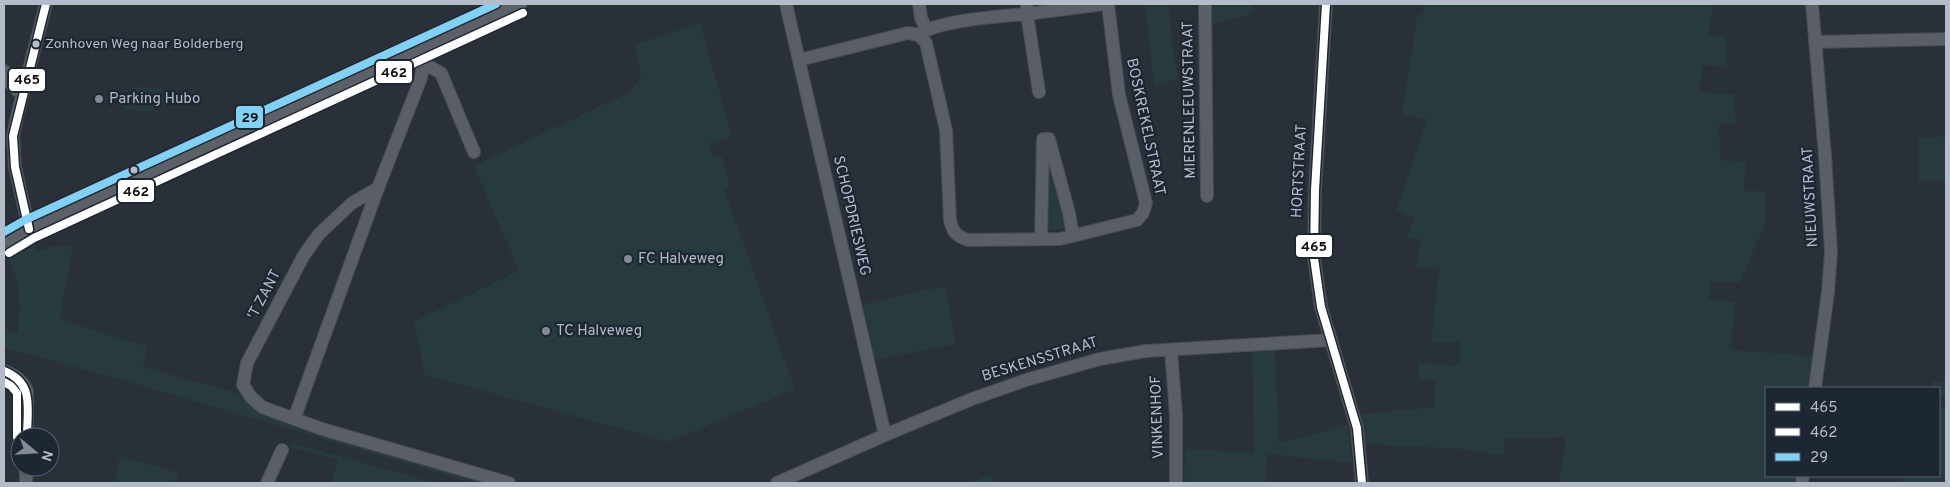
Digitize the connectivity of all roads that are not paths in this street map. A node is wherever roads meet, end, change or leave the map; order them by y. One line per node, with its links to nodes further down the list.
1 (46, 4): 17 (street)
2 (519, 4): 13 (main road)
3 (786, 4): 14 (street, SCHOPDRIESWEG)
4 (919, 4): 10 (street)
5 (1106, 4): 9 (street); 22 (street, BOSKREKELSTRAAT)
6 (1205, 4): 20 (street, MIERENLEEUWSTRAAT)
7 (1326, 4): 25 (street, HORTSTRAAT)
8 (1812, 4): 12 (street, NIEUWSTRAAT)
9 (1027, 9): 10 (street); 16 (street)
10 (922, 32): 14 (street); 23 (street, BOSKREKELSTRAAT)
11 (1946, 39): 12 (street)
12 (1815, 42): 28 (street, NIEUWSTRAAT)
13 (421, 57): 18 (street); 19 (street); 21 (main road)
14 (798, 60): 31 (street, SCHOPDRIESWEG)
15 (4, 71): 17 (street)
16 (1039, 92)
17 (22, 95): 21 (street)
18 (474, 152)
19 (378, 188): 29 (street); 29 (street, 'T ZANT)
20 (1207, 196)
21 (29, 229): 24 (main road)
22 (1073, 236): 23 (street, BOSKREKELSTRAAT); 23 (street)
23 (1041, 239)
24 (4, 244)
25 (1331, 340): 26 (street, BESKENSSTRAAT); 37 (street, HORTSTRAAT)
26 (1171, 350): 31 (street, BESKENSSTRAAT); 36 (street, VINKENHOF)
27 (4, 371): 30 (street)
28 (1815, 387)
29 (294, 419): 34 (street, 'T ZANT)
30 (27, 427)
31 (885, 435): 35 (street, BESKENSSTRAAT)
32 (282, 450): 33 (street)
33 (267, 483)
34 (509, 483)
35 (776, 483)
36 (1176, 483)
37 (1362, 483)

